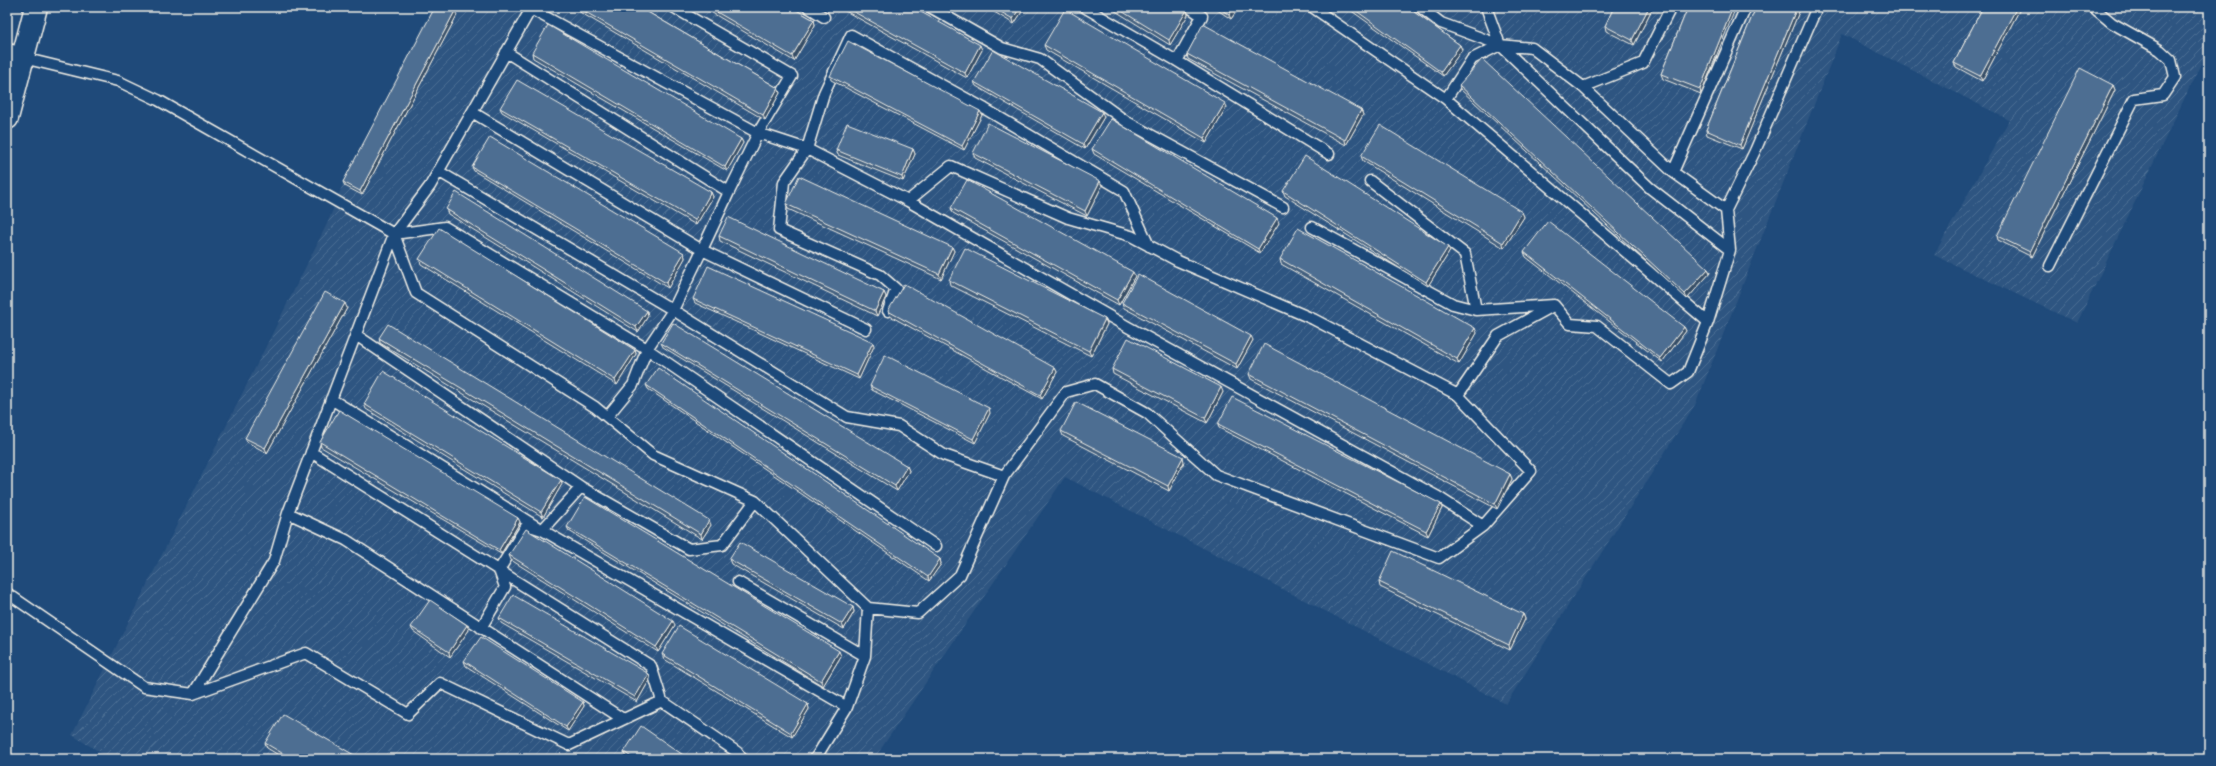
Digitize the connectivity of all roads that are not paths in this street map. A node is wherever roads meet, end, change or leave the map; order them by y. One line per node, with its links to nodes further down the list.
1 (36, 7): 18 (main road)
2 (673, 7): 24 (lane)
3 (808, 7): 15 (lane)
4 (930, 7): 32 (lane)
5 (1084, 7): 19 (lane)
6 (1189, 7): 19 (lane)
7 (1312, 7): 21 (lane)
8 (1420, 7): 16 (lane)
9 (1486, 7): 16 (lane)
10 (1671, 7): 20 (lane)
11 (1746, 7): 28 (lane)
12 (1817, 7): 33 (lane)
13 (2093, 7): 39 (lane)
14 (531, 8): 17 (lane); 24 (lane)
15 (824, 17)
16 (1500, 45): 20 (lane); 21 (lane); 38 (lane)
17 (506, 52): 22 (lane); 30 (lane)
18 (15, 56): 23 (main road); 35 (lane)
19 (1177, 61): 26 (lane)
20 (1583, 87): 28 (lane)
21 (1446, 99): 44 (lane)
22 (472, 112): 27 (lane); 37 (lane)
23 (7, 118)
24 (758, 133): 25 (lane); 30 (lane)
25 (807, 149): 31 (lane); 36 (lane); 43 (lane)
26 (1329, 154)
27 (438, 171): 35 (lane); 41 (lane)
28 (1673, 172): 33 (lane)
29 (1370, 181): 42 (lane)
30 (729, 192): 37 (lane)
31 (908, 201): 36 (lane); 56 (lane)
32 (1283, 207)
33 (1726, 210): 38 (lane)
34 (1312, 228): 42 (lane)
35 (394, 234): 46 (lane); 47 (lane); 50 (lane)
36 (1149, 246): 48 (lane)
37 (702, 250): 41 (lane); 45 (lane)
38 (1730, 250): 44 (lane)
39 (2050, 266)
40 (1554, 305): 42 (lane); 44 (lane); 48 (lane)
41 (673, 310): 47 (lane); 52 (lane)
42 (1476, 310)
43 (888, 311)
44 (1708, 322)
45 (866, 329)
46 (356, 335): 49 (lane); 53 (lane)
47 (647, 349): 50 (lane); 58 (lane)
48 (1458, 395): 56 (lane)
49 (331, 399): 51 (lane); 57 (lane)
50 (607, 417): 54 (lane)
51 (311, 452): 55 (lane); 59 (lane)
52 (1004, 476): 56 (lane); 62 (lane)
53 (581, 487): 54 (lane); 57 (lane)
54 (755, 501): 62 (lane)
55 (288, 513): 63 (lane); 65 (lane)
56 (1483, 526)
57 (542, 530): 59 (lane); 67 (lane)
58 (936, 546)
59 (499, 570): 63 (lane); 66 (lane)
60 (738, 582): 64 (lane)
61 (7, 593): 65 (lane)
62 (868, 608): 64 (lane)
63 (482, 628): 68 (lane)
64 (865, 656): 67 (lane)
65 (193, 694): 68 (lane)
66 (662, 701): 68 (lane); 69 (lane)
67 (847, 707): 70 (lane)
68 (623, 719)
69 (742, 759)
70 (815, 759)

